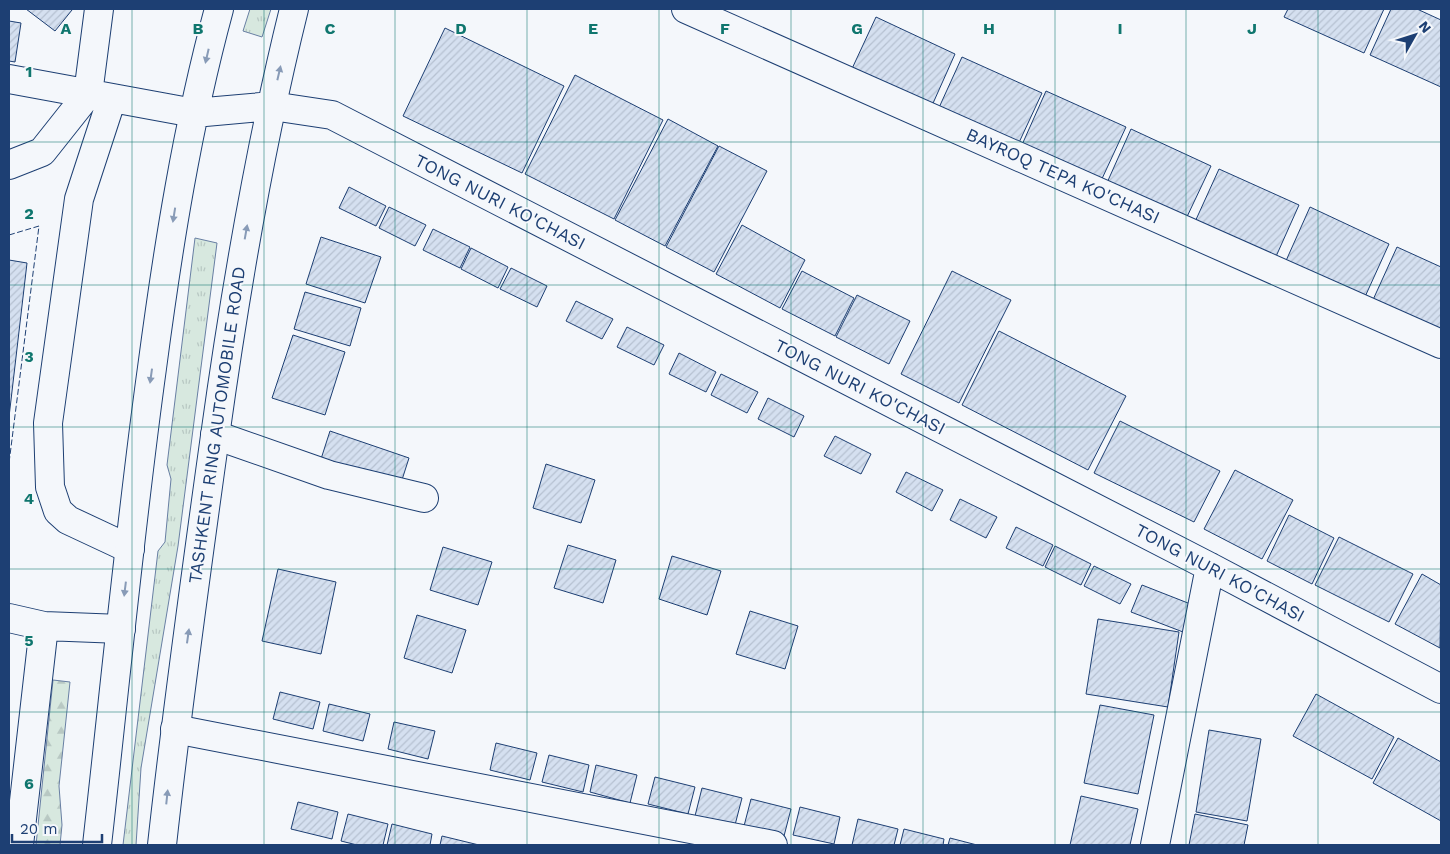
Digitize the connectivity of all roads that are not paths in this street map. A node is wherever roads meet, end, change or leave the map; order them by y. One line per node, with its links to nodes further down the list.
1 (99, 9): 6 (main road)
2 (219, 9): 8 (main road, one-way to 8)
3 (294, 9): 7 (main road, TASHKENT RING AUTOMOBILE ROAD, one-way to 3)
4 (686, 9): 10 (main road, BAYROQ TEPA KO'CHASI)
5 (9, 79): 6 (main road, TONG NURI KO'CHASI)
6 (100, 96): 8 (main road, TONG NURI KO'CHASI); 9 (main road); 13 (main road)
7 (272, 106): 8 (main road, TONG NURI KO'CHASI); 11 (main road, TASHKENT RING AUTOMOBILE ROAD, one-way to 7); 14 (main road, TONG NURI KO'CHASI)
8 (194, 113): 13 (main road, one-way to 13)
9 (9, 164)
10 (1441, 344)
11 (215, 435): 12 (main road); 19 (main road, TASHKENT RING AUTOMOBILE ROAD, one-way to 11)
12 (424, 498)
13 (130, 549): 17 (main road, one-way to 17)
14 (1210, 567): 18 (main road, TONG NURI KO'CHASI); 24 (main road)
15 (9, 618): 16 (main road)
16 (44, 626): 17 (main road); 20 (main road)
17 (121, 629): 21 (main road)
18 (1441, 689)
19 (175, 729): 22 (main road, TASHKENT RING AUTOMOBILE ROAD, one-way to 19); 23 (main road)
20 (19, 845)
21 (97, 845)
22 (162, 845)
23 (773, 845)
24 (1155, 845)

